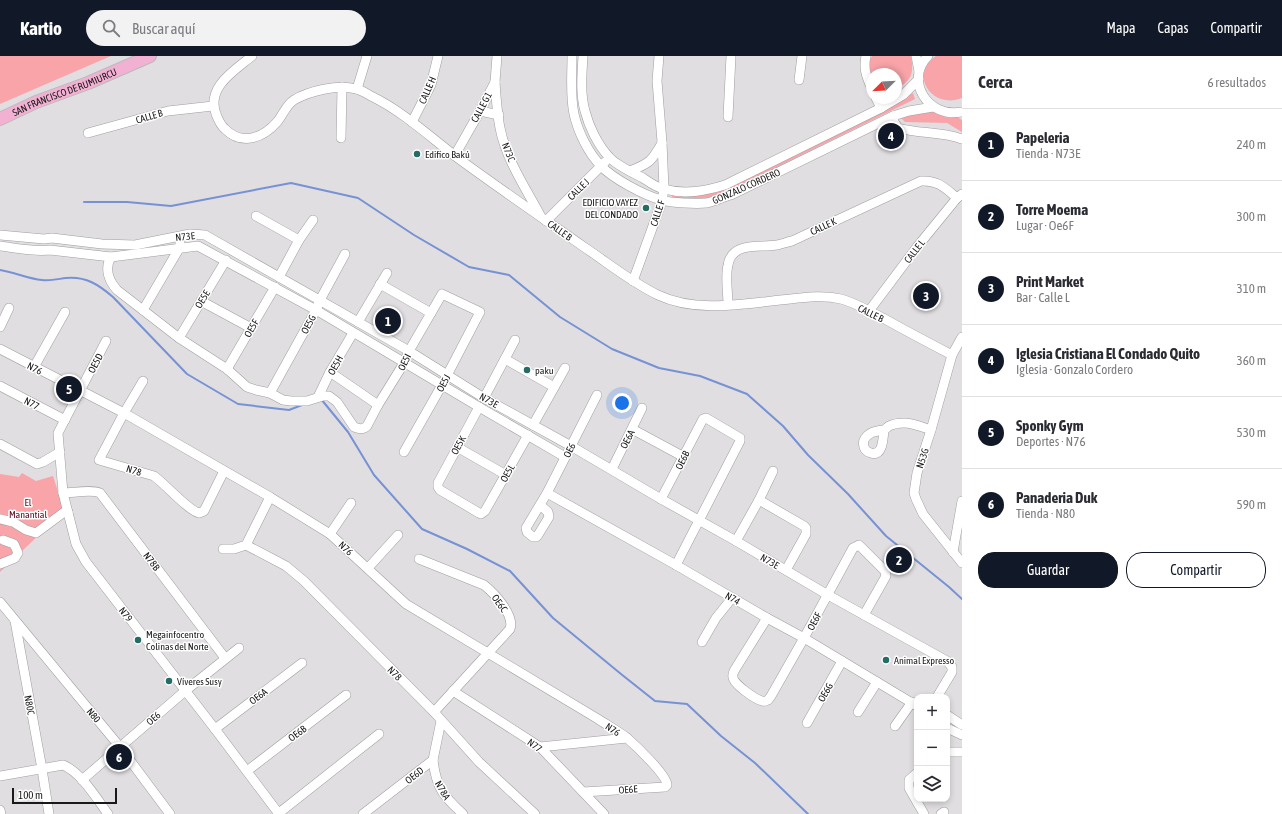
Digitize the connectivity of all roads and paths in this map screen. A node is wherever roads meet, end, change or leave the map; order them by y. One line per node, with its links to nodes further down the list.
1 (150, 56): 29 (main road, SAN FRANCISCO DE RUMIURCU)
2 (252, 56): 21 (street)
3 (367, 56): 19 (street)
4 (438, 56): 30 (street, CALLE H)
5 (497, 56): 17 (street, CALLE G1)
6 (572, 56): 37 (street, GONZALO CORDERO)
7 (583, 56): 36 (street, GONZALO CORDERO)
8 (659, 56): 34 (street, CALLE F)
9 (731, 56): 28 (street)
10 (802, 56): 16 (street)
11 (866, 56): 14 (street)
12 (916, 56): 15 (street)
13 (928, 56): 15 (street, GONZALO CORDERO)
14 (866, 75)
15 (919, 75): 22 (street); 23 (street, GONZALO CORDERO)
16 (799, 80)
17 (495, 82): 24 (street, CALLE G1); 26 (street, N73C)
18 (342, 87): 19 (street, CALLE B); 21 (street, CALLE B); 32 (street)
19 (357, 89): 30 (street, CALLE B)
20 (878, 104): 23 (street)
21 (213, 106): 31 (street, CALLE B)
22 (933, 107): 25 (street); 27 (street, GONZALO CORDERO)
23 (880, 108): 39 (street, GONZALO CORDERO)
24 (480, 111): 26 (street); 35 (street, CALLE G1)
25 (959, 114)
26 (499, 115): 43 (street, N73C)
27 (893, 116): 33 (street); 41 (street, GONZALO CORDERO)
28 (728, 117)
29 (0, 118)
30 (412, 122): 35 (street, CALLE B)
31 (88, 133)
32 (341, 138)
33 (962, 139)
34 (662, 142): 38 (street); 39 (street, CALLE F)
35 (455, 155): 43 (street, CALLE B)
36 (609, 158): 37 (street, CALLE J); 38 (street, GONZALO CORDERO)
37 (601, 166): 41 (street, GONZALO CORDERO); 43 (street, CALLE J)
38 (630, 171): 39 (street, GONZALO CORDERO)
39 (664, 189): 41 (street, CALLE F)
40 (959, 196): 65 (street, CALLE K); 69 (street, CALLE L)
41 (662, 201): 59 (street, CALLE F)
42 (256, 216): 49 (street)
43 (543, 219): 59 (street, CALLE B)
44 (313, 220): 49 (street)
45 (0, 234): 47 (street, N73E)
46 (178, 236): 48 (street, N73E); 51 (street); 58 (street, N73E)
47 (30, 237): 48 (street, N73E); 52 (street)
48 (44, 239): 53 (street)
49 (299, 240): 58 (street)
50 (0, 246): 52 (street, N73E)
51 (180, 248): 55 (street, N73E); 56 (street, N73E); 67 (street)
52 (29, 250): 53 (street, N73E)
53 (43, 251): 55 (street, N73E)
54 (345, 254): 63 (street, OE5G)
55 (111, 257): 67 (street)
56 (226, 260): 61 (street, N73E); 64 (street, OE5E)
57 (387, 273): 60 (street)
58 (279, 277): 63 (street, N73E)
59 (633, 281): 65 (street, CALLE B)
60 (380, 284): 71 (street); 72 (street)
61 (275, 287): 68 (street, N73E); 74 (street, OE5F)
62 (442, 294): 71 (street, OE5I); 89 (street, OE5J)
63 (320, 300): 68 (street, OE5G); 72 (street, N73E)
64 (201, 301): 74 (street); 77 (street, OE5E)
65 (728, 305): 69 (street, CALLE B)
66 (9, 308): 73 (street)
67 (143, 310): 77 (street)
68 (316, 310): 75 (street, N73E); 95 (street, OE5G)
69 (869, 311): 82 (street, CALLE B)
70 (65, 312): 85 (street)
71 (431, 313): 81 (street, OE5I)
72 (358, 322): 81 (street, N73E)
73 (0, 327)
74 (251, 328): 87 (street, OE5F)
75 (353, 333): 84 (street, N73E); 88 (street, OE5H)
76 (962, 336): 82 (street, N53G)
77 (179, 338): 87 (street)
78 (515, 340): 83 (street)
79 (106, 341): 94 (street, OE5D)
80 (0, 349): 85 (street, N76)
81 (409, 351): 84 (street, OE5I); 89 (street, N73E)
82 (952, 355): 107 (street, N53G)
83 (505, 359): 93 (street); 98 (street)
84 (404, 363): 91 (street, N73E); 99 (street, OE5I)
85 (34, 367): 94 (street, N76)
86 (565, 368): 93 (street)
87 (227, 369): 95 (street)
88 (330, 372): 97 (street, OE5H); 99 (street)
89 (447, 376): 91 (street, OE5J); 98 (street, N73E)
90 (143, 381): 102 (street)
91 (442, 385): 100 (street, N73E); 113 (street, OE5J)
92 (0, 386): 103 (street, N77)
93 (554, 387): 104 (street)
94 (80, 391): 102 (street, N76); 103 (street, OE5D)
95 (270, 393): 97 (street)
96 (597, 395): 110 (street, OE6)
97 (318, 397): 99 (street, OE5I)
98 (484, 398): 104 (street, N73E)
99 (378, 405)
100 (479, 407): 108 (street, N73E); 111 (street, OE5K)
101 (642, 408): 105 (street, OE6A)
102 (124, 413): 117 (street, N76); 117 (street, N78)
103 (65, 420): 112 (street, OE5D)
104 (534, 425): 110 (street, N73E)
105 (632, 429): 115 (street); 116 (street, OE6A)
106 (884, 430): 107 (street)
107 (931, 430): 138 (street, N53G)
108 (528, 435): 114 (street, N73E); 119 (street, OE5L)
109 (0, 444): 112 (street)
110 (571, 446): 114 (street, OE6); 116 (street, N73E)
111 (457, 447): 119 (street); 128 (street, OE5K)
112 (60, 452): 120 (street, N79)
113 (404, 452)
114 (565, 457): 121 (street, OE6)
115 (684, 457): 123 (street, OE6B); 131 (street, OE6B)
116 (612, 469): 123 (street, N73E)
117 (224, 471): 122 (street, N76)
118 (773, 471): 124 (street)
119 (506, 475): 128 (street, OE5L)
120 (63, 493): 129 (street, N79); 155 (street, N78B)
121 (547, 493): 127 (street, OE6); 142 (street, N74)
122 (270, 497): 132 (street, N76); 136 (street)
123 (661, 500): 131 (street, N73E)
124 (759, 500): 135 (street); 144 (street)
125 (962, 501): 138 (street)
126 (351, 503): 132 (street)
127 (540, 505)
128 (485, 511)
129 (68, 512): 130 (street); 159 (street, N79)
130 (0, 518)
131 (699, 521): 135 (street, N73E); 142 (street)
132 (330, 534): 143 (street, N76)
133 (398, 535): 143 (street)
134 (2, 536): 141 (street)
135 (736, 541): 144 (street, N73E)
136 (246, 545): 137 (street); 164 (street, N78)
137 (223, 548)
138 (953, 552): 140 (street, N53G)
139 (419, 559): 154 (street, OE6C)
140 (962, 563)
141 (0, 564)
142 (676, 565): 146 (street, N74)
143 (368, 568): 154 (street, N76)
144 (786, 570): 145 (street, N73E)
145 (828, 595): 148 (street, N73E); 148 (street, OE6F); 151 (street, OE6F)
146 (732, 598): 149 (street, N74); 152 (street)
147 (0, 602): 150 (street)
148 (864, 615): 161 (street, N73E)
149 (767, 618): 151 (street, N74); 151 (street, OE6F)
150 (15, 619): 176 (street, N80); 181 (street, N80C)
151 (804, 638): 156 (street, N74)
152 (702, 642)
153 (239, 648): 155 (street, OE6)
154 (487, 653): 160 (street, OE6C); 175 (street, N76)
155 (225, 658): 159 (street, OE6)
156 (842, 661): 158 (street, N74); 168 (street, OE6G)
157 (302, 663): 171 (street, OE6A)
158 (877, 682): 163 (street, N74); 165 (street)
159 (185, 691): 171 (street, N79); 176 (street, OE6)
160 (453, 691): 164 (street, OE6C); 177 (street, N77)
161 (939, 694)
162 (346, 695): 182 (street, OE6B)
163 (914, 704): 170 (street)
164 (434, 712): 167 (street, N78)
165 (858, 712)
166 (950, 717): 169 (street)
167 (441, 721): 180 (street, OE6D); 198 (street, N78)
168 (807, 723)
169 (962, 725)
170 (895, 726)
171 (215, 729): 182 (street, N79)
172 (950, 729): 174 (street)
173 (380, 734): 195 (street)
174 (962, 735)
175 (627, 738): 177 (street); 186 (street, N76)
176 (120, 747): 185 (street, OE6); 194 (street, N80)
177 (540, 747): 187 (street, N77)
178 (950, 752): 179 (street)
179 (962, 752)
180 (433, 760): 196 (street, OE6D); 197 (street, N78A)
181 (42, 769): 183 (street); 185 (street); 192 (street, N80C)
182 (247, 771): 195 (street, N79)
183 (0, 776)
184 (914, 776): 188 (street)
185 (82, 780): 193 (street)
186 (667, 780): 187 (street, OE6E)
187 (583, 792): 199 (street, N77)
188 (914, 797)
189 (917, 802): 200 (street)
190 (0, 810): 191 (street)
191 (1, 814)
192 (49, 814)
193 (108, 814)
194 (170, 814)
195 (279, 814)
196 (363, 814)
197 (463, 814)
198 (535, 814)
199 (604, 814)
200 (924, 814)

